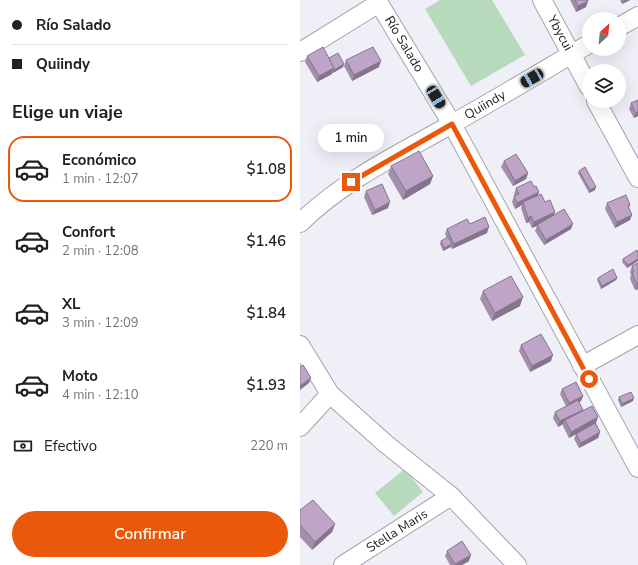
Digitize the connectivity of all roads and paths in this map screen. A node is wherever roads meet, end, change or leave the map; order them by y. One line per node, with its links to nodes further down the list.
1 (542, 0): 7 (street, Ybycui)
2 (378, 1): 6 (street); 10 (street, Río Salado)
3 (638, 16): 4 (street)
4 (626, 23)
5 (582, 48): 7 (street, Quiindy)
6 (300, 52)
7 (571, 54): 8 (street, Ybycui); 10 (street, Quiindy)
8 (582, 74)
9 (600, 108): 11 (street)
10 (452, 124): 12 (street, Quiindy); 15 (street, Río Salado)
11 (638, 178)
12 (300, 223)
13 (638, 334): 15 (street)
14 (300, 345): 16 (street)
15 (582, 366): 18 (street, Río Salado)
16 (330, 394): 17 (street); 19 (street)
17 (300, 427)
18 (638, 468)
19 (451, 496): 20 (street, Stella Maris); 21 (street)
20 (343, 565)
21 (517, 565)

